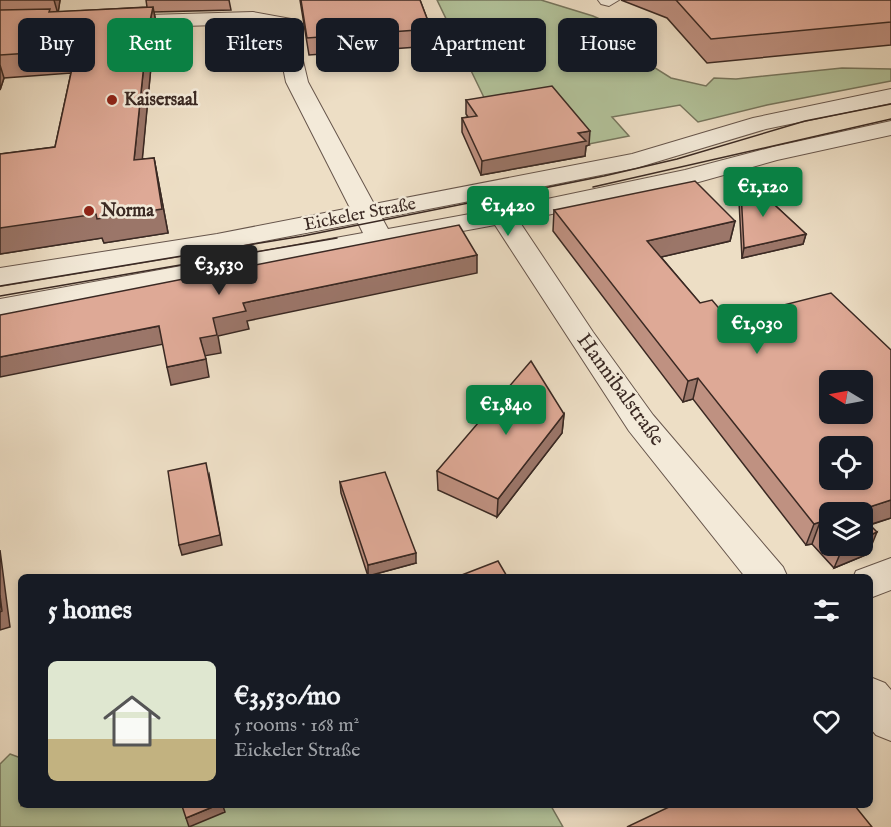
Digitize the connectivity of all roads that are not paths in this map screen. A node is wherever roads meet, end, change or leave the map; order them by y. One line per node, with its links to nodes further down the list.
1 (97, 22): 5 (street)
2 (891, 96): 4 (street, Eickeler Straße)
3 (891, 128): 4 (street, Eickeler Straße)
4 (495, 203): 5 (street, Eickeler Straße); 6 (street, Eickeler Straße); 10 (street, Hannibalstraße)
5 (367, 213): 6 (street); 7 (street, Eickeler Straße)
6 (380, 240): 8 (street, Eickeler Straße)
7 (0, 277)
8 (0, 308)
9 (891, 573): 11 (street)
10 (766, 574)
11 (873, 581)
12 (873, 700): 13 (street)
13 (891, 721)

